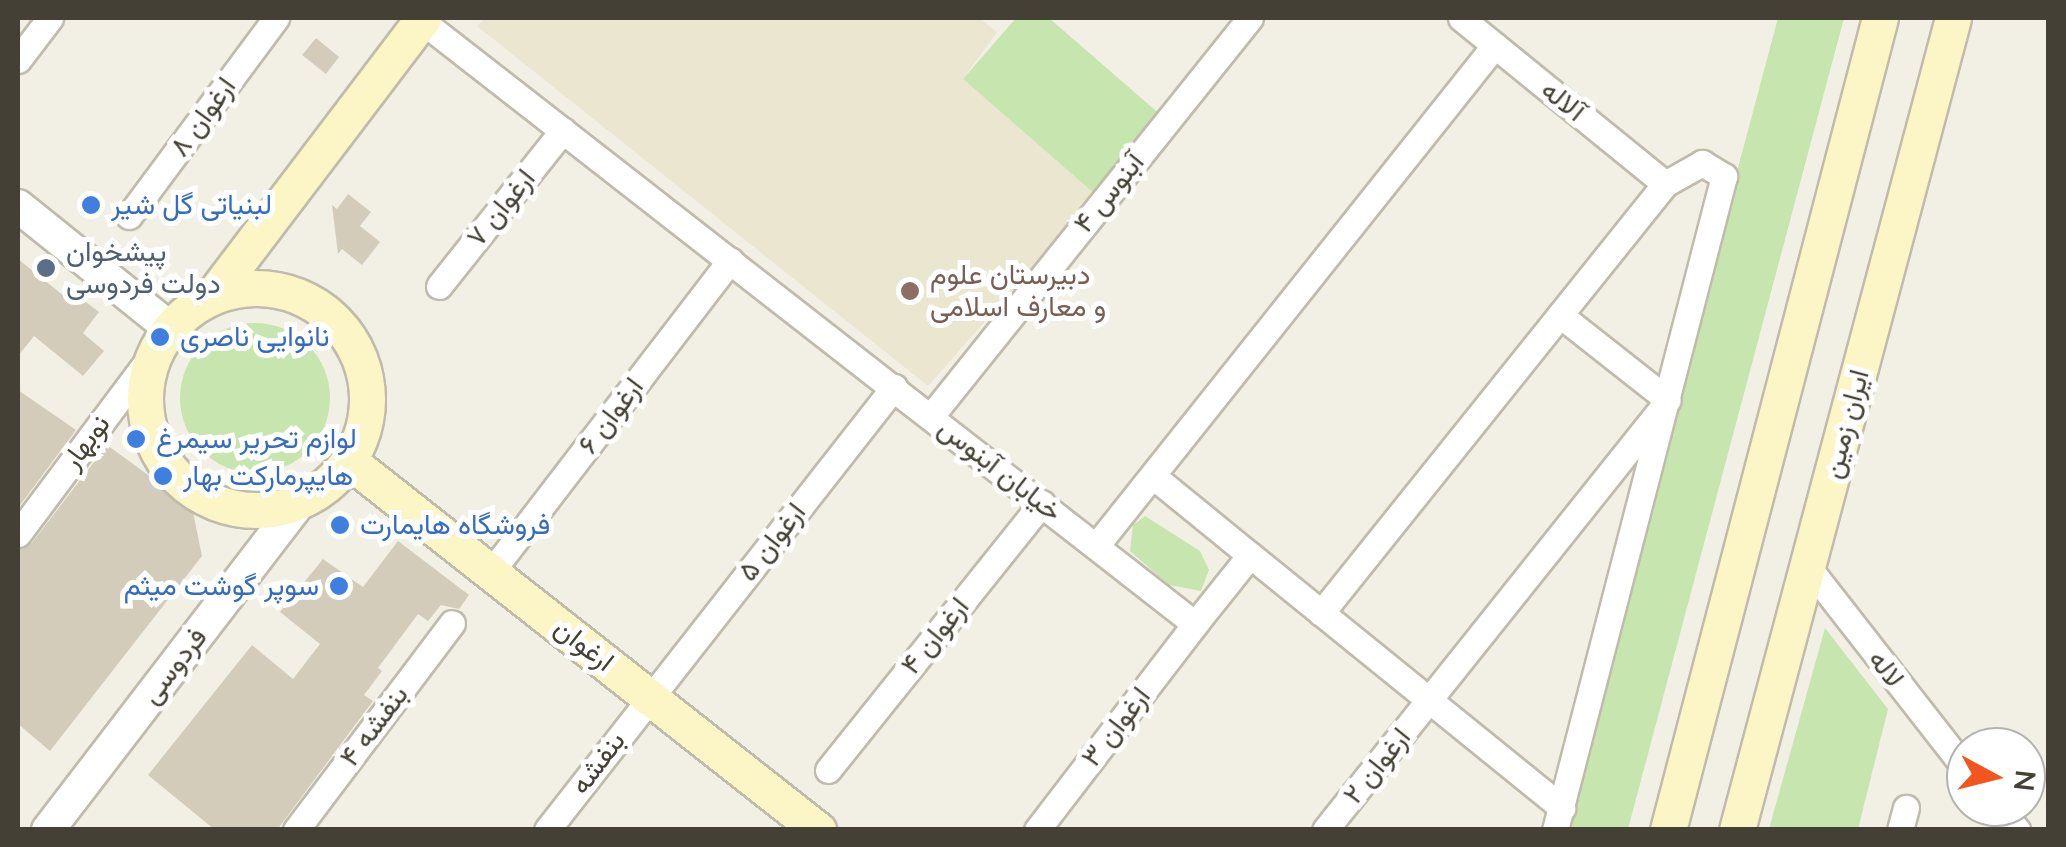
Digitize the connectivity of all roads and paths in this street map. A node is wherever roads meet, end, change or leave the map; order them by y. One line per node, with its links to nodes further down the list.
1 (50, 18): 9 (street)
2 (276, 18): 13 (street, ارغوان ۸)
3 (421, 18): 10 (street, خیابان آبنوس); 16 (main road)
4 (1250, 18): 21 (street, آبنوس ۴)
5 (1461, 18): 8 (street, آلاله)
6 (1880, 18): 45 (main road)
7 (1954, 18): 29 (main road, ایران زمین)
8 (1495, 46): 11 (street, آلاله); 23 (street)
9 (18, 60)
10 (563, 130): 14 (street, خیابان آبنوس); 15 (street, ارغوان ۷)
11 (1665, 184): 17 (street); 20 (street)
12 (20, 214): 18 (street)
13 (130, 216)
14 (730, 260): 19 (street, خیابان آبنوس); 30 (street, ارغوان ۶)
15 (439, 286)
16 (213, 295): 18 (main road); 22 (main road)
17 (1560, 315): 20 (street); 31 (street)
18 (162, 339): 24 (main road); 26 (street, نوبهار)
19 (894, 387): 21 (street, خیابان آبنوس); 34 (street, ارغوان ۵)
20 (1668, 400): 35 (street, ارغوان ۲); 38 (street)
21 (931, 416): 25 (street, خیابان آبنوس)
22 (349, 461): 24 (main road); 30 (main road, ارغوان)
23 (1153, 476): 27 (street); 28 (street)
24 (300, 502): 39 (street, فردوسی)
25 (1042, 502): 27 (street, خیابان آبنوس); 37 (street, ارغوان ۴)
26 (18, 534)
27 (1096, 546): 33 (street, خیابان آبنوس)
28 (1250, 556): 31 (street); 33 (street)
29 (1808, 567): 36 (street, لاله); 46 (main road, ایران زمین)
30 (491, 572): 34 (main road, ارغوان)
31 (1321, 613): 35 (street)
32 (452, 623): 40 (street, بنفشه ۴)
33 (1195, 624): 43 (street, ارغوان ۳)
34 (649, 696): 41 (street, بنفشه); 42 (main road, ارغوان)
35 (1429, 702): 38 (street); 44 (street, ارغوان ۲)
36 (1946, 743)
37 (828, 770)
38 (1559, 818)
39 (48, 830)
40 (296, 830)
41 (547, 830)
42 (818, 830)
43 (1036, 830)
44 (1325, 830)
45 (1668, 830)
46 (1738, 830)

